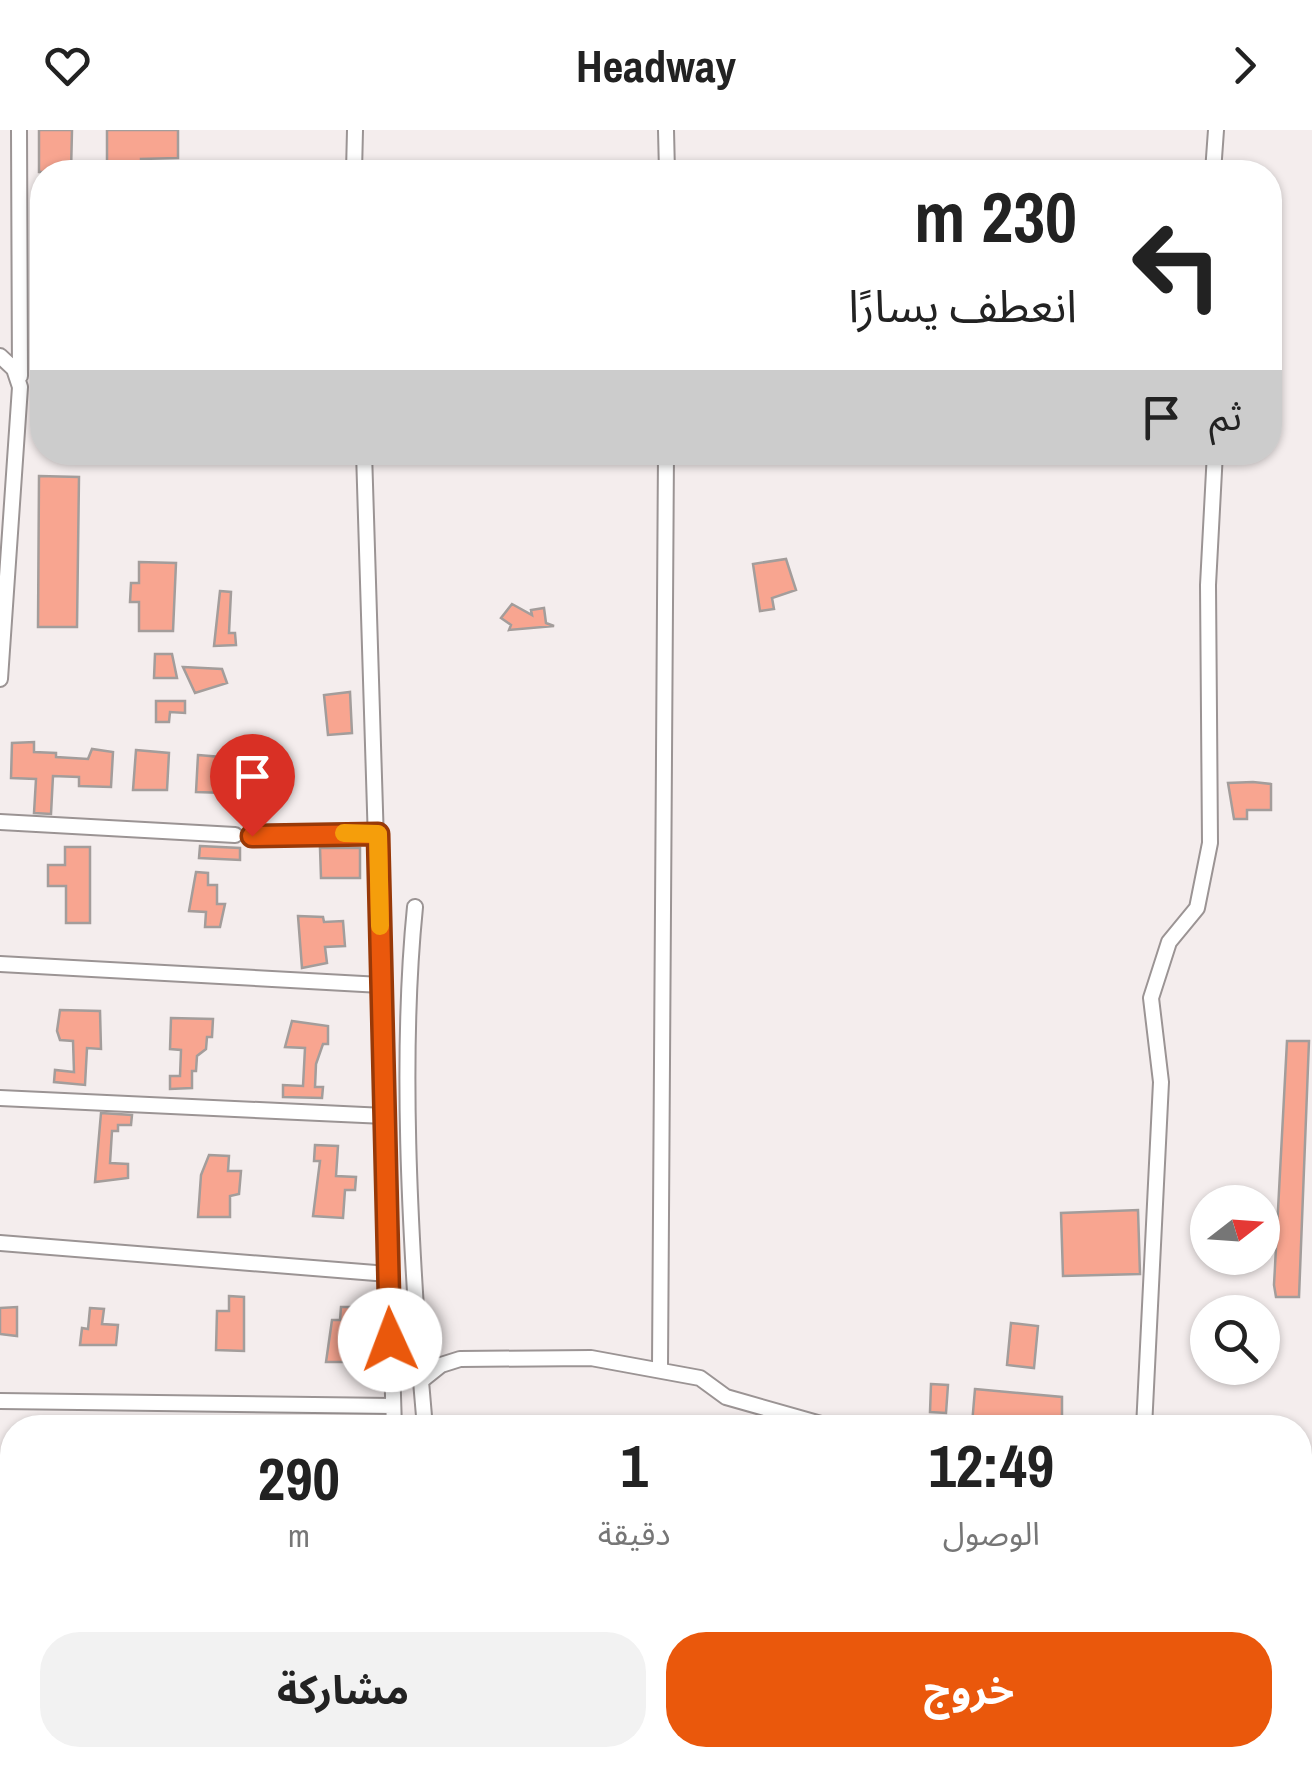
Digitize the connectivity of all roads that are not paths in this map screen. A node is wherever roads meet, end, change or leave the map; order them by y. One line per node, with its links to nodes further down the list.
1 (19, 130): 9 (street)
2 (355, 130): 5 (street)
3 (666, 130): 6 (street)
4 (1216, 130): 7 (street)
5 (354, 160)
6 (666, 160)
7 (1214, 160)
8 (0, 356): 9 (street)
9 (20, 387): 13 (street)
10 (364, 465): 15 (street)
11 (666, 465): 25 (street)
12 (1214, 465): 32 (street)
13 (0, 680)
14 (0, 822): 16 (street)
15 (378, 834): 17 (street); 20 (street)
16 (235, 835)
17 (252, 836)
18 (415, 907): 26 (street)
19 (0, 964): 20 (street)
20 (381, 984): 22 (street)
21 (0, 1098): 22 (street)
22 (385, 1116): 24 (street)
23 (0, 1243): 24 (street)
24 (388, 1274): 28 (street)
25 (660, 1367): 26 (street); 31 (street)
26 (421, 1380): 30 (street)
27 (0, 1401): 28 (street)
28 (393, 1406): 29 (street)
29 (393, 1415)
30 (424, 1415)
31 (789, 1415)
32 (1145, 1415)

